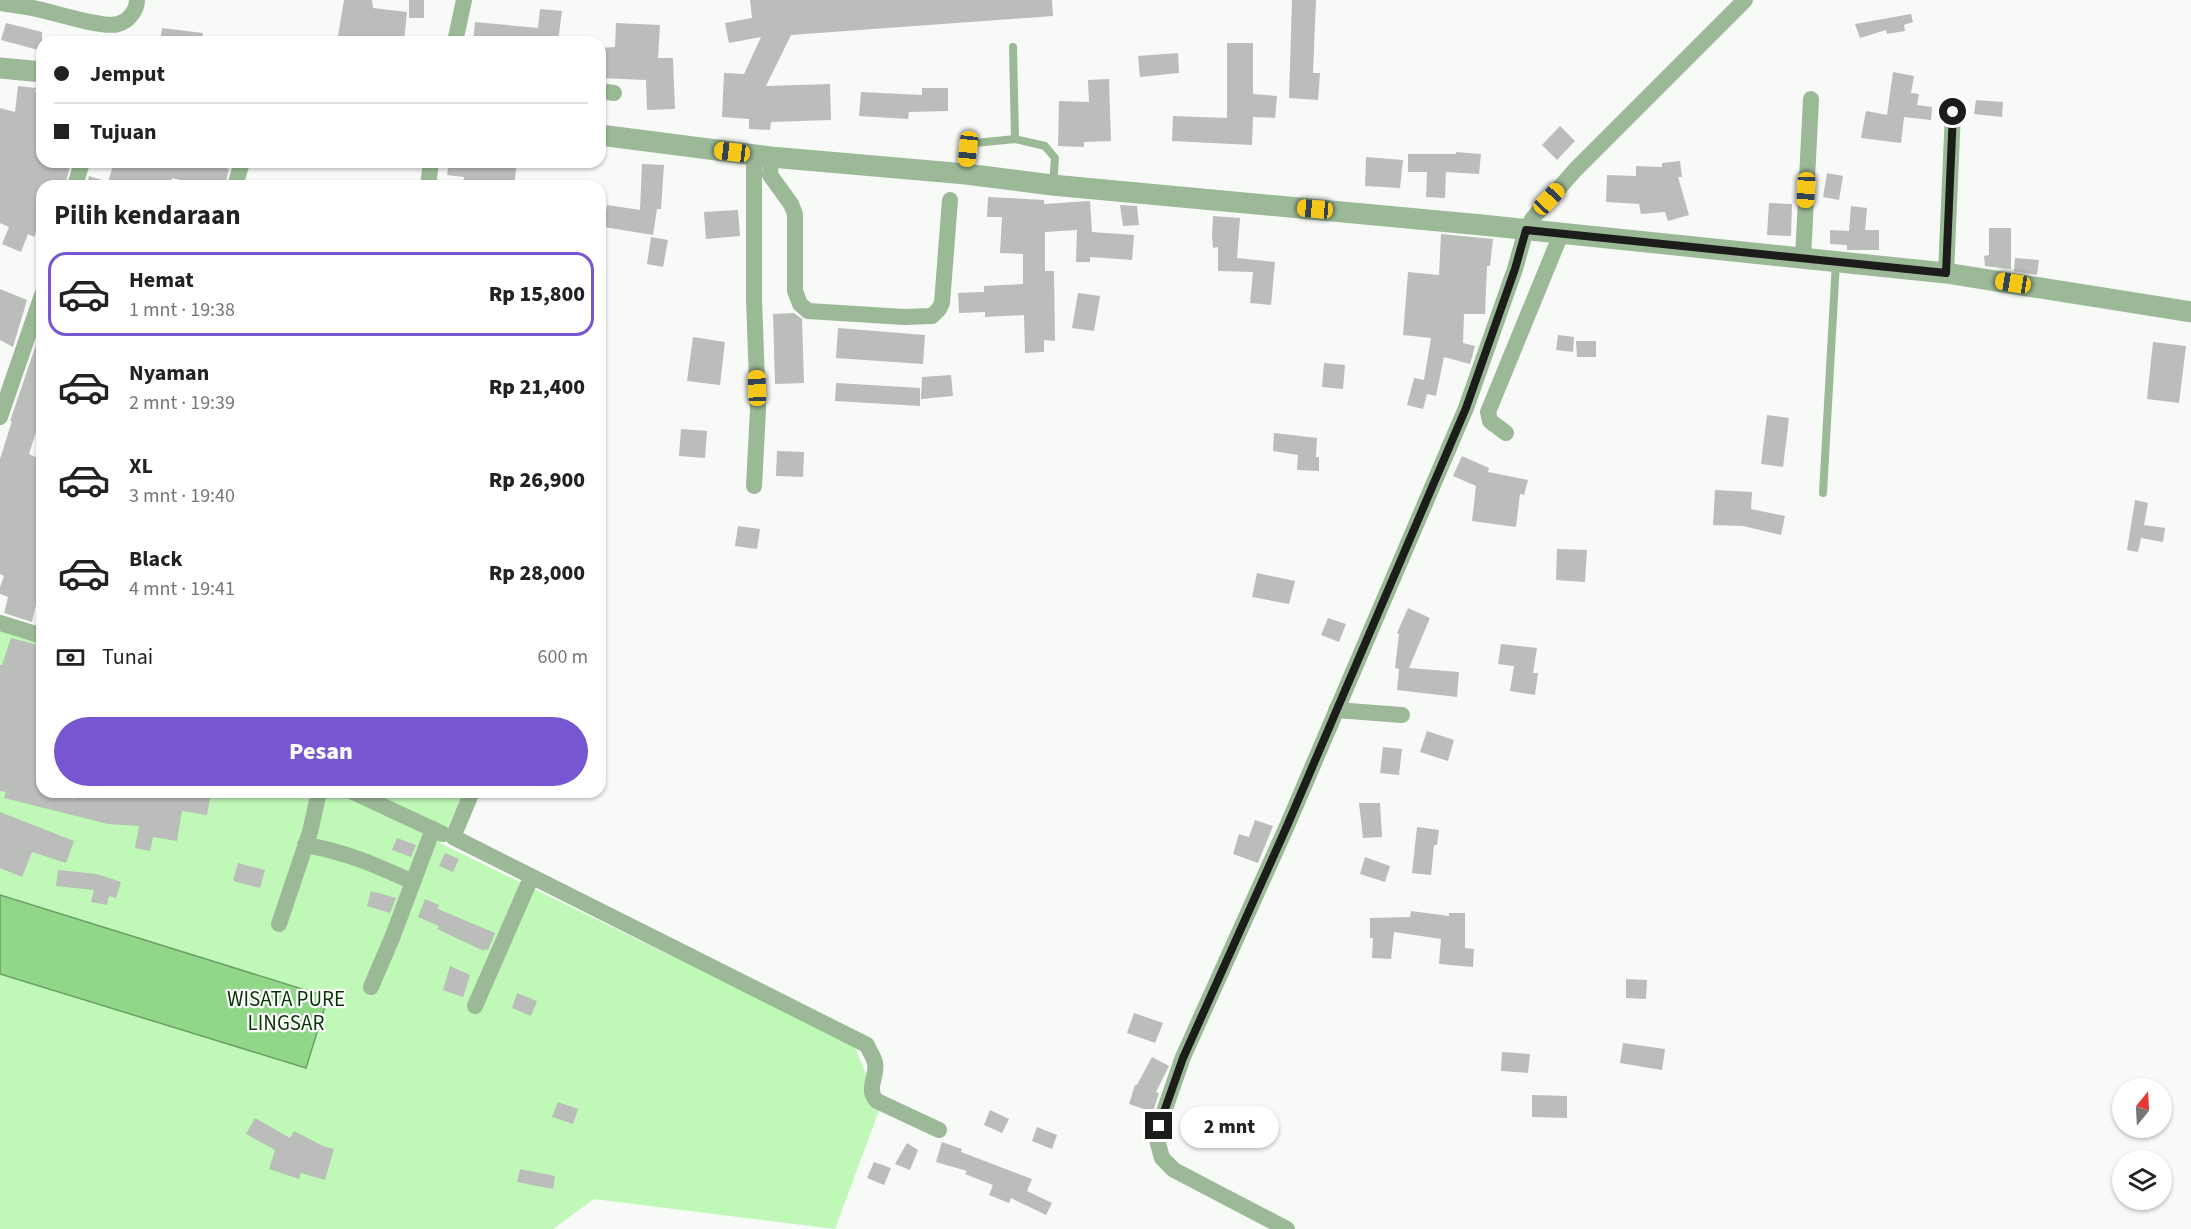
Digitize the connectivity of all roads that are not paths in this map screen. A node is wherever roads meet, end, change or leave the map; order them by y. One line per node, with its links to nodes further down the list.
1 (137, 0): 4 (street)
2 (464, 0): 5 (street)
3 (1745, 0): 17 (street)
4 (0, 3)
5 (456, 36)
6 (1013, 46): 12 (lane)
7 (0, 68): 8 (street)
8 (36, 71)
9 (1811, 99): 19 (street)
10 (1953, 112): 21 (street)
11 (606, 136): 13 (street)
12 (1015, 139): 14 (lane); 15 (lane)
13 (763, 156): 14 (street); 16 (street); 26 (street)
14 (966, 174): 15 (street)
15 (1052, 185): 17 (street)
16 (950, 200)
17 (1526, 230): 18 (street); 30 (street)
18 (1561, 234): 19 (street); 25 (street)
19 (1803, 259): 20 (street)
20 (1836, 261): 21 (street); 27 (lane)
21 (1946, 273): 23 (street)
22 (36, 312): 24 (street)
23 (2191, 312)
24 (0, 417)
25 (1506, 433)
26 (754, 486)
27 (1823, 493)
28 (0, 623): 29 (street)
29 (36, 634)
30 (1336, 710): 31 (street); 44 (street)
31 (1402, 715)
32 (317, 798): 37 (street)
33 (366, 798): 35 (street)
34 (469, 798): 36 (street)
35 (433, 829): 36 (street); 39 (street)
36 (453, 837): 38 (street)
37 (305, 845): 39 (street); 40 (street)
38 (531, 878): 42 (street); 43 (street)
39 (413, 882): 41 (street)
40 (279, 924)
41 (371, 987)
42 (475, 1006)
43 (939, 1130)
44 (1287, 1229)

